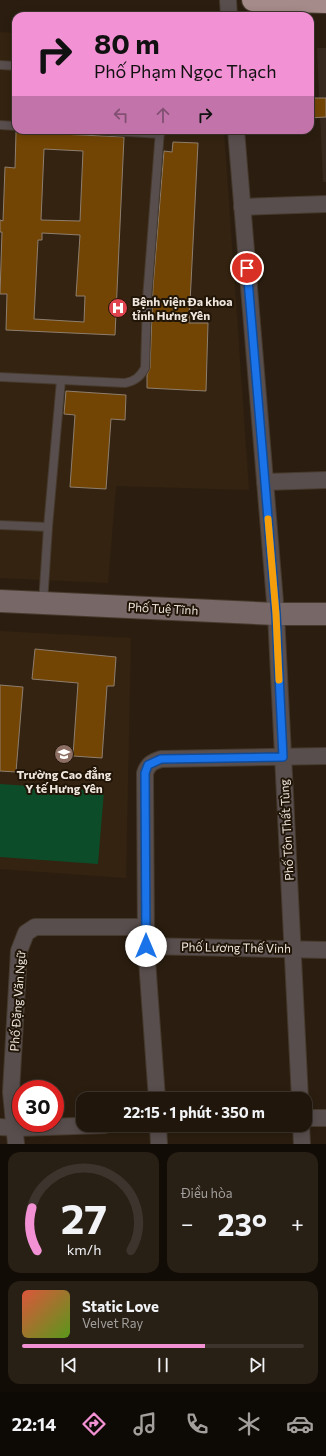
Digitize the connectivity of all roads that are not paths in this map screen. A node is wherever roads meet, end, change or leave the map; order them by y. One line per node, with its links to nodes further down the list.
1 (228, 0): 4 (street)
2 (253, 0): 3 (highway)
3 (326, 2)
4 (229, 12)
5 (0, 65): 6 (lane)
6 (12, 66)
7 (0, 125): 8 (lane)
8 (12, 126)
9 (160, 134): 14 (lane)
10 (236, 134): 12 (street, Phố Tôn Thất Tùng)
11 (326, 204): 12 (street)
12 (242, 207): 16 (street, Phố Tôn Thất Tùng)
13 (0, 378): 14 (lane)
14 (61, 380): 18 (lane)
15 (326, 480): 16 (street)
16 (265, 482): 21 (street, Phố Tôn Thất Tùng)
17 (0, 524): 18 (lane)
18 (48, 528): 20 (lane)
19 (0, 601): 20 (street, Phố Tuệ Tĩnh)
20 (43, 603): 21 (street, Phố Tuệ Tĩnh)
21 (276, 614): 22 (street, Phố Tuệ Tĩnh); 24 (street, Phố Tôn Thất Tùng)
22 (326, 614)
23 (326, 756): 24 (street)
24 (283, 757): 25 (street); 27 (street, Phố Tôn Thất Tùng)
25 (146, 927): 26 (street); 34 (street, Phố Đặng Văn Ngữ)
26 (146, 946): 27 (street, Phố Lương Thế Vinh); 29 (street)
27 (292, 948): 28 (street, Phố Lương Thế Vinh); 30 (street, Phố Tôn Thất Tùng)
28 (326, 950)
29 (156, 1092)
30 (300, 1092)
31 (312, 1118): 32 (street)
32 (326, 1118)
33 (76, 1126): 34 (street)
34 (7, 1127): 37 (street, Phố Đặng Văn Ngữ)
35 (158, 1132): 38 (street)
36 (301, 1132): 39 (street)
37 (16, 1144)
38 (159, 1144)
39 (302, 1144)

